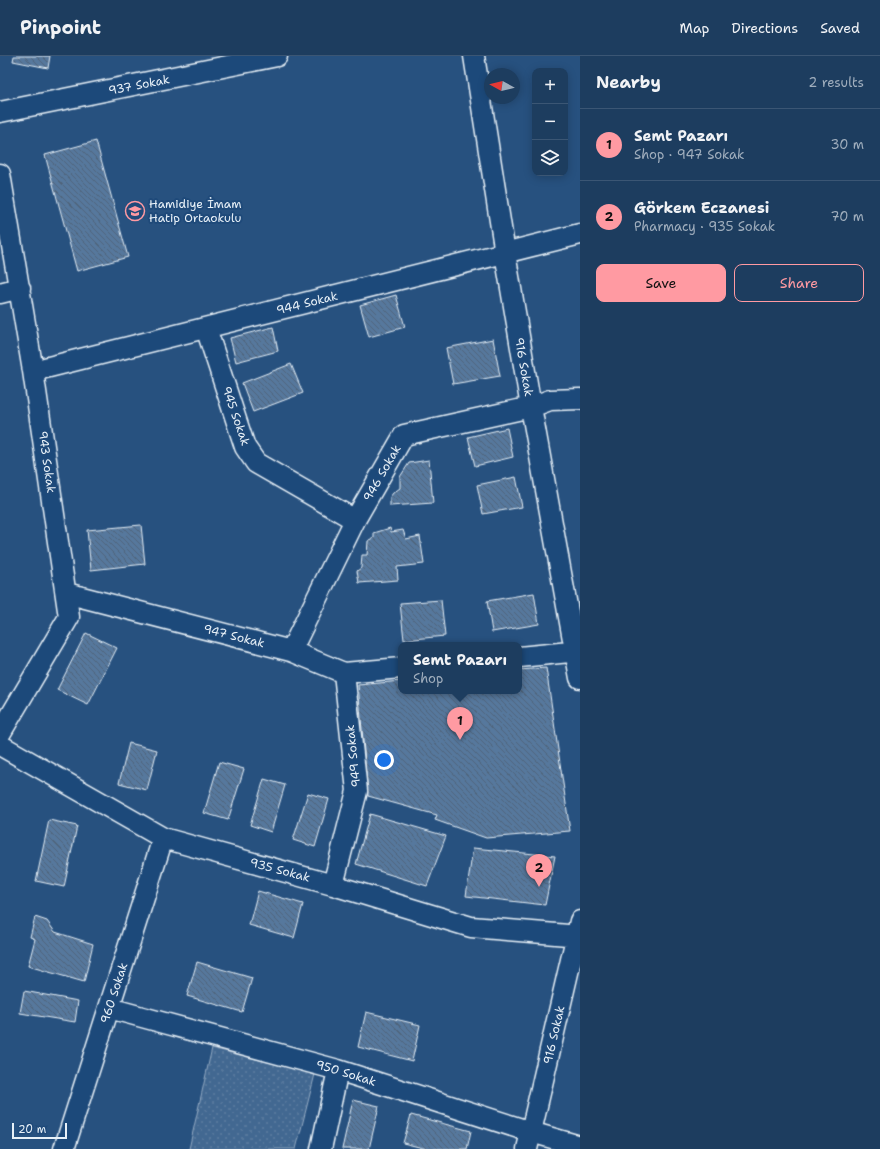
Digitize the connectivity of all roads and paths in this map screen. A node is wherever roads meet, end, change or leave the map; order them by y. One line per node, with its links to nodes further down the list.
1 (277, 56): 3 (street, 937 Sokak)
2 (474, 56): 7 (street, 916 Sokak)
3 (195, 64): 4 (street, 937 Sokak)
4 (0, 112)
5 (0, 174): 8 (street, 943 Sokak)
6 (580, 234): 7 (street, 944 Sokak)
7 (505, 253): 10 (street, 944 Sokak); 13 (street, 916 Sokak)
8 (20, 288): 9 (street); 11 (street, 943 Sokak)
9 (0, 293)
10 (206, 328): 11 (street, 944 Sokak); 14 (street, 945 Sokak)
11 (33, 371): 15 (street, 943 Sokak)
12 (580, 399): 13 (street, 946 Sokak)
13 (531, 407): 14 (street, 946 Sokak); 17 (street, 916 Sokak)
14 (355, 520): 16 (street, 946 Sokak)
15 (66, 593): 16 (street, 947 Sokak); 22 (street, 943 Sokak)
16 (291, 651): 20 (street, 947 Sokak)
17 (578, 651): 18 (street); 21 (street, 916 Sokak)
18 (522, 657)
19 (398, 668): 20 (street, 947 Sokak)
20 (344, 673): 25 (street, 949 Sokak)
21 (580, 678)
22 (0, 734)
23 (0, 745): 24 (street, 935 Sokak)
24 (163, 838): 25 (street, 935 Sokak); 27 (street, 960 Sokak)
25 (333, 885): 26 (street, 935 Sokak)
26 (579, 931): 29 (street, 916 Sokak)
27 (109, 1008): 28 (street, 950 Sokak); 31 (street, 960 Sokak)
28 (338, 1070): 29 (street, 950 Sokak); 32 (street)
29 (529, 1141): 30 (street, 950 Sokak)
30 (580, 1146)
31 (64, 1149)
32 (321, 1149)

